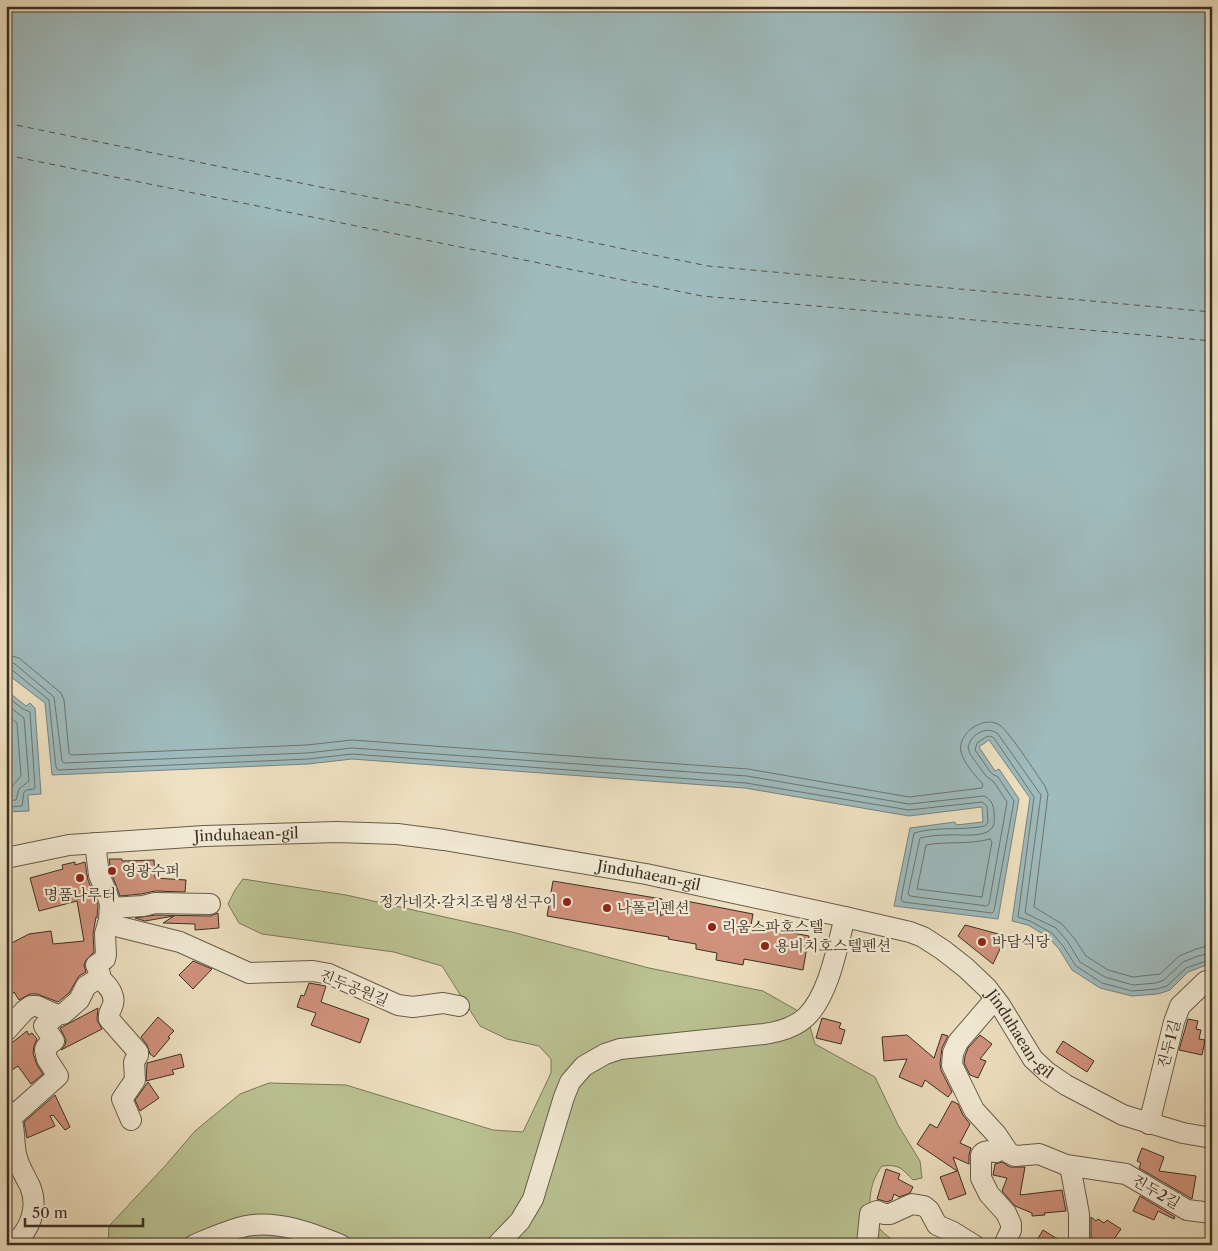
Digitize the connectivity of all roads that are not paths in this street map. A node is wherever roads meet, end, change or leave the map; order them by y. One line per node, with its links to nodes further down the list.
1 (95, 843): 2 (street, Jinduhaean-gil); 4 (street); 5 (street, Jinduhaean-gil)
2 (6, 858)
3 (210, 904): 4 (street)
4 (109, 916): 6 (street); 9 (street, 진두공원길)
5 (845, 917): 8 (street, Jinduhaean-gil); 22 (street)
6 (99, 978): 10 (street); 13 (street)
7 (1212, 980): 14 (street, 진두1길)
8 (995, 999): 14 (street, Jinduhaean-gil); 16 (street, 진두2길)
9 (459, 1006)
10 (57, 1015): 11 (street); 12 (street)
11 (6, 1031)
12 (9, 1113): 19 (street)
13 (131, 1120)
14 (1149, 1124): 15 (street, Jinduhaean-gil)
15 (1212, 1138)
16 (1004, 1146): 17 (street, 진두2길); 25 (street)
17 (1070, 1166): 18 (street, 진두2길); 26 (street)
18 (1212, 1213)
19 (13, 1245)
20 (194, 1245): 21 (street)
21 (341, 1245)
22 (496, 1245)
23 (867, 1245): 24 (street)
24 (974, 1245)
25 (1004, 1245)
26 (1079, 1245)

